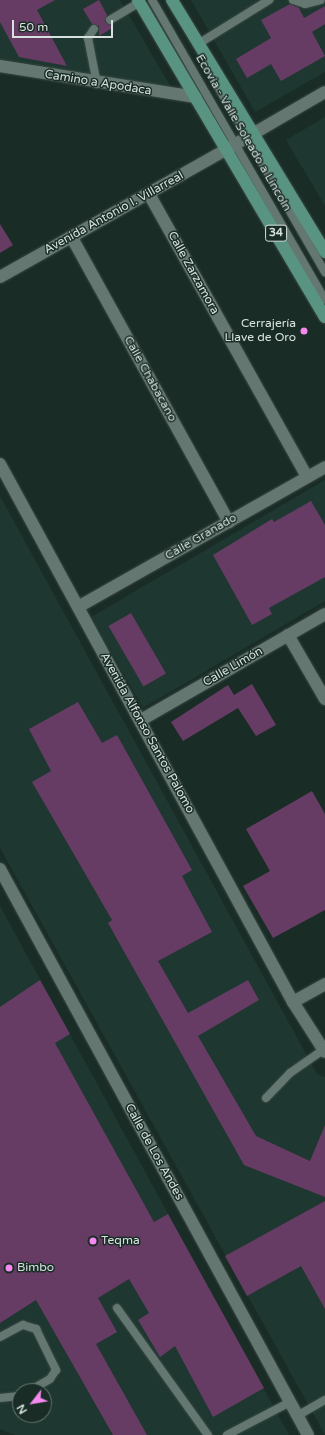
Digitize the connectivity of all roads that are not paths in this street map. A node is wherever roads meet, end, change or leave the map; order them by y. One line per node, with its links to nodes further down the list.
1 (167, 0): 14 (lane)
2 (172, 0): 9 (main road)
3 (269, 0): 9 (lane)
4 (293, 0): 5 (lane)
5 (321, 0)
6 (143, 1): 7 (lane); 13 (main road, 34); 15 (lane, Ecovía - Valle Soleado a Lincoln)
7 (110, 20)
8 (94, 29): 11 (lane)
9 (198, 44): 14 (main road)
10 (0, 66): 11 (street, Camino a Apodaca)
11 (97, 84): 13 (street, Camino a Apodaca)
12 (325, 92): 14 (street)
13 (196, 97): 15 (main road, 34)
14 (251, 135): 15 (street, Avenida Antonio I. Villarreal); 18 (main road); 19 (lane)
15 (231, 147): 16 (street, Avenida Antonio I. Villarreal); 21 (lane, Ecovía - Valle Soleado a Lincoln); 22 (main road, 34)
16 (149, 194): 17 (street, Avenida Antonio I. Villarreal); 25 (street, Calle Zarzamora)
17 (71, 236): 20 (street, Avenida Antonio I. Villarreal); 26 (street, Calle Chabacano)
18 (325, 252)
19 (325, 272)
20 (0, 277)
21 (325, 300)
22 (325, 317)
23 (0, 464): 27 (street, Avenida Alfonso Santos Palomo)
24 (325, 467): 25 (street, Calle Granado)
25 (307, 478): 26 (street, Calle Granado)
26 (229, 522): 27 (street, Calle Granado)
27 (78, 607): 31 (street, Avenida Alfonso Santos Palomo)
28 (325, 614): 29 (street, Calle Limón)
29 (288, 635): 30 (street); 31 (street, Calle Limón)
30 (325, 699)
31 (140, 720): 34 (street, Avenida Alfonso Santos Palomo)
32 (0, 869): 43 (street, Calle de Los Andes)
33 (325, 984): 34 (street)
34 (293, 1002): 35 (street, Avenida Alfonso Santos Palomo)
35 (324, 1051): 36 (lane)
36 (266, 1098)
37 (117, 1308): 45 (lane)
38 (0, 1337): 39 (lane)
39 (43, 1383)
40 (12, 1397): 41 (lane)
41 (0, 1398)
42 (325, 1400): 44 (lane)
43 (290, 1402): 44 (street, Calle de Los Andes); 46 (lane)
44 (297, 1416): 47 (street, Calle de Los Andes)
45 (208, 1435)
46 (227, 1435)
47 (308, 1435)

